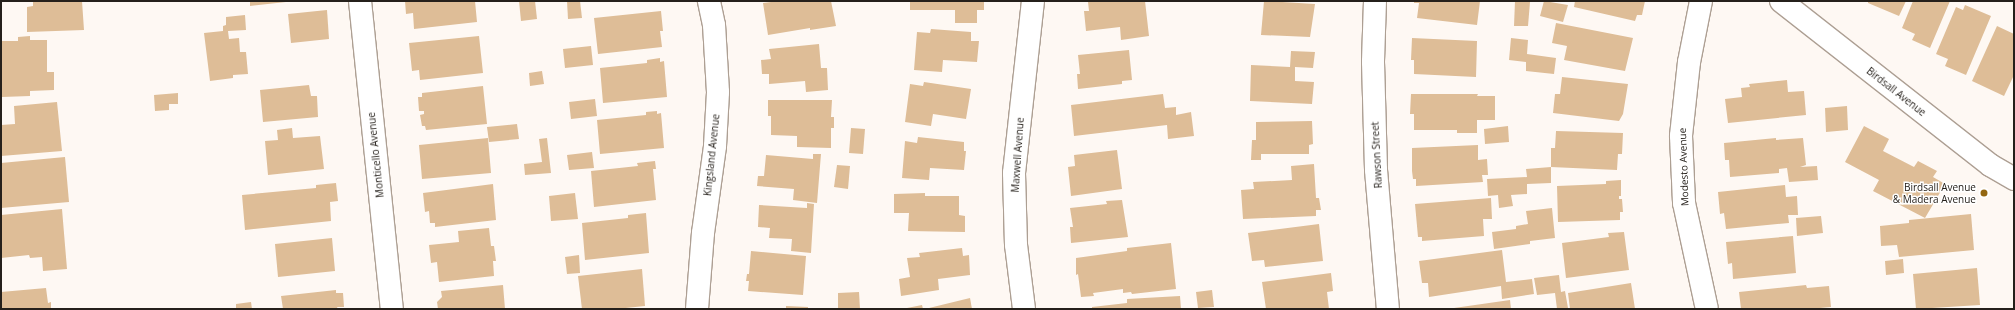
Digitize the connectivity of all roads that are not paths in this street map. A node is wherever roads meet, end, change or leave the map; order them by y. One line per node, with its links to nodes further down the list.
1 (360, 1): 8 (street, Monticello Avenue)
2 (709, 1): 9 (street, Kingsland Avenue)
3 (1033, 1): 10 (street, Maxwell Avenue)
4 (1375, 1): 11 (street, Rawson Street)
5 (1701, 1): 12 (street, Modesto Avenue)
6 (1781, 1): 7 (street, Birdsall Avenue)
7 (2014, 179)
8 (392, 309)
9 (697, 309)
10 (1024, 309)
11 (1388, 309)
12 (1707, 309)

